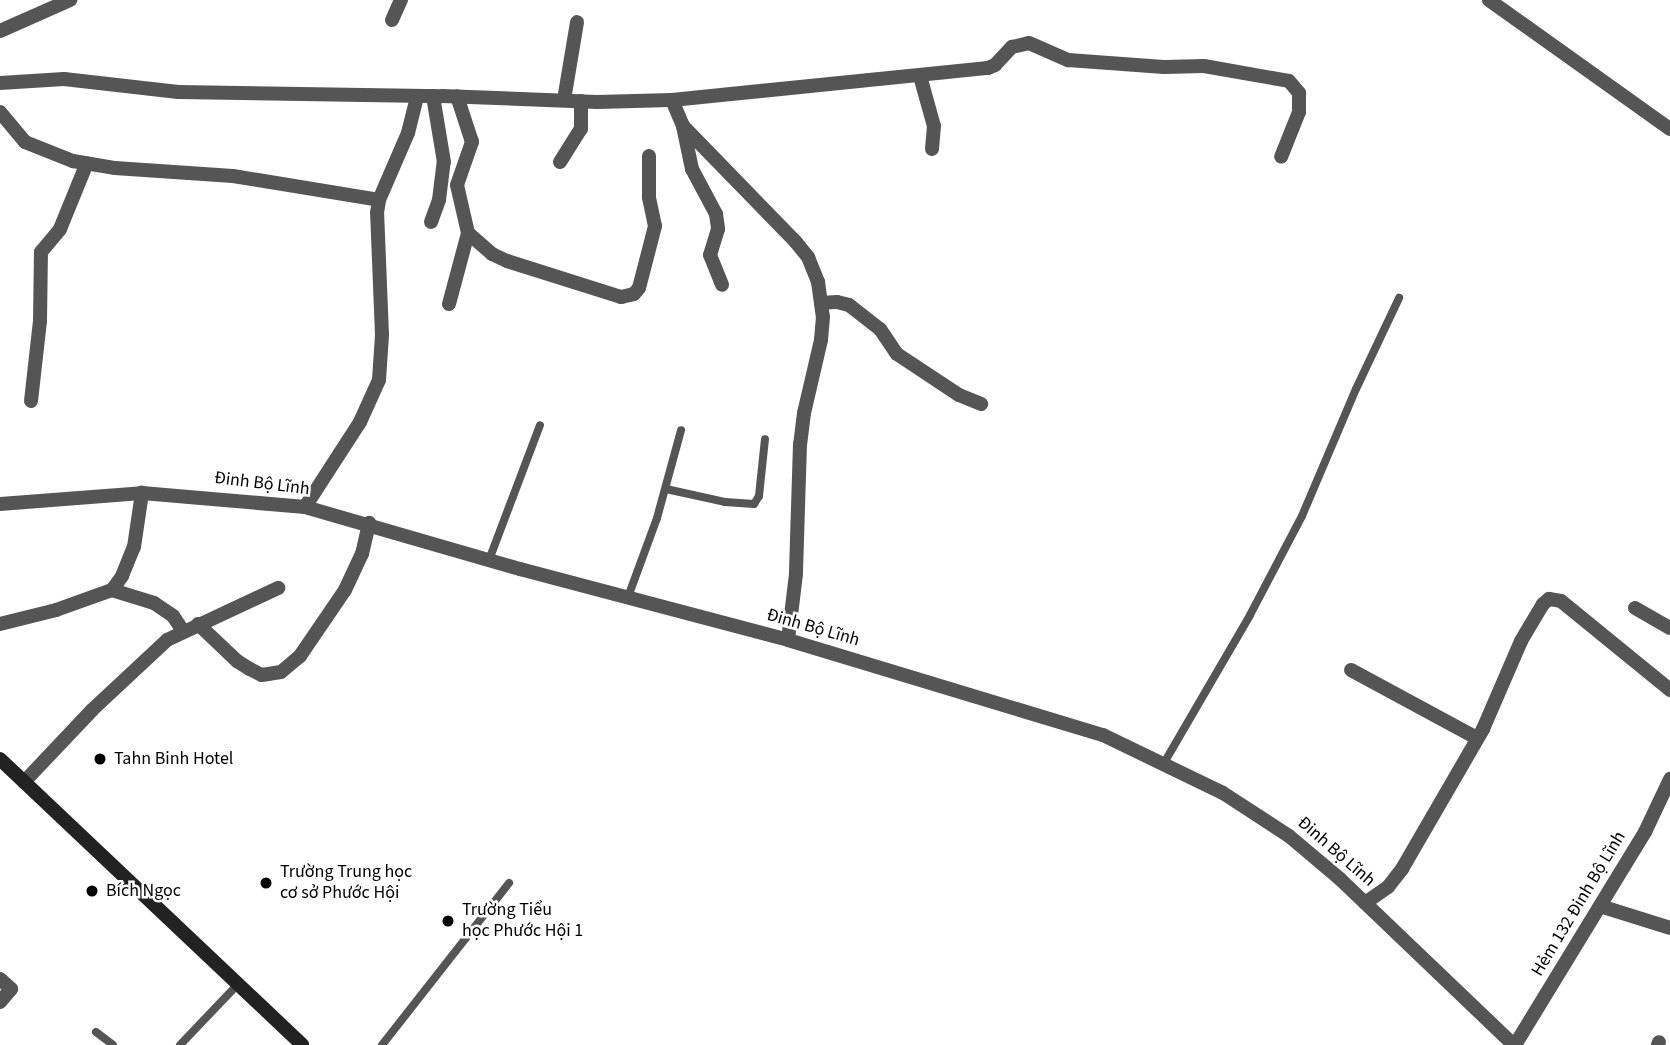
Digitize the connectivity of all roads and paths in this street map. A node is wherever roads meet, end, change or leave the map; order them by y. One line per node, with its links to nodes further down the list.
1 (70, 0): 6 (street)
2 (401, 0): 4 (street)
3 (1489, 0): 17 (street)
4 (392, 20)
5 (577, 22): 12 (street)
6 (0, 31)
7 (920, 76): 13 (street); 18 (street); 20 (street)
8 (0, 83): 9 (street)
9 (417, 96): 10 (street); 23 (street)
10 (433, 96): 11 (street); 24 (street)
11 (457, 96): 12 (street); 25 (street)
12 (564, 100): 14 (street)
13 (672, 100): 14 (street); 16 (street)
14 (581, 101): 21 (street)
15 (0, 112): 22 (street)
16 (683, 126): 26 (street); 28 (street)
17 (1670, 129)
18 (932, 149)
19 (649, 156): 25 (street)
20 (1281, 157)
21 (560, 162)
22 (87, 163): 23 (street); 30 (street)
23 (379, 200): 38 (street)
24 (430, 222)
25 (468, 233): 29 (street)
26 (722, 285)
27 (1399, 298): 54 (lane)
28 (821, 303): 31 (street); 49 (street)
29 (449, 304)
30 (32, 401)
31 (981, 404)
32 (540, 425): 40 (lane)
33 (681, 430): 35 (lane)
34 (765, 439): 35 (lane)
35 (666, 489): 43 (lane)
36 (142, 493): 37 (street, Đinh Bộ Lĩnh); 38 (street, Đinh Bộ Lĩnh); 42 (street)
37 (0, 504)
38 (305, 507): 39 (street, Đinh Bộ Lĩnh)
39 (369, 523): 40 (street, Đinh Bộ Lĩnh); 46 (street)
40 (489, 560): 43 (street, Đinh Bộ Lĩnh)
41 (278, 588): 46 (street)
42 (112, 590): 45 (street); 48 (street)
43 (628, 597): 49 (street, Đinh Bộ Lĩnh)
44 (1635, 608): 47 (street)
45 (0, 624)
46 (198, 624): 48 (street)
47 (1670, 628)
48 (183, 631): 56 (street)
49 (788, 640): 54 (street, Đinh Bộ Lĩnh)
50 (1351, 670): 52 (street)
51 (1670, 690): 52 (street)
52 (1478, 738): 58 (street)
53 (1, 762): 56 (main road)
54 (1164, 763): 58 (street, Đinh Bộ Lĩnh)
55 (1670, 779): 59 (street, Hẻm 132 Đinh Bộ Lĩnh)
56 (24, 782): 62 (main road)
57 (509, 883): 68 (lane)
58 (1365, 903): 69 (street, Đinh Bộ Lĩnh)
59 (1600, 906): 60 (street); 69 (street, Hẻm 132 Đinh Bộ Lĩnh)
60 (1670, 928)
61 (0, 979): 63 (street)
62 (238, 984): 66 (lane); 67 (main road)
63 (0, 1002)
64 (96, 1032): 65 (lane)
65 (113, 1045)
66 (180, 1045)
67 (302, 1045)
68 (382, 1045)
69 (1514, 1045)

